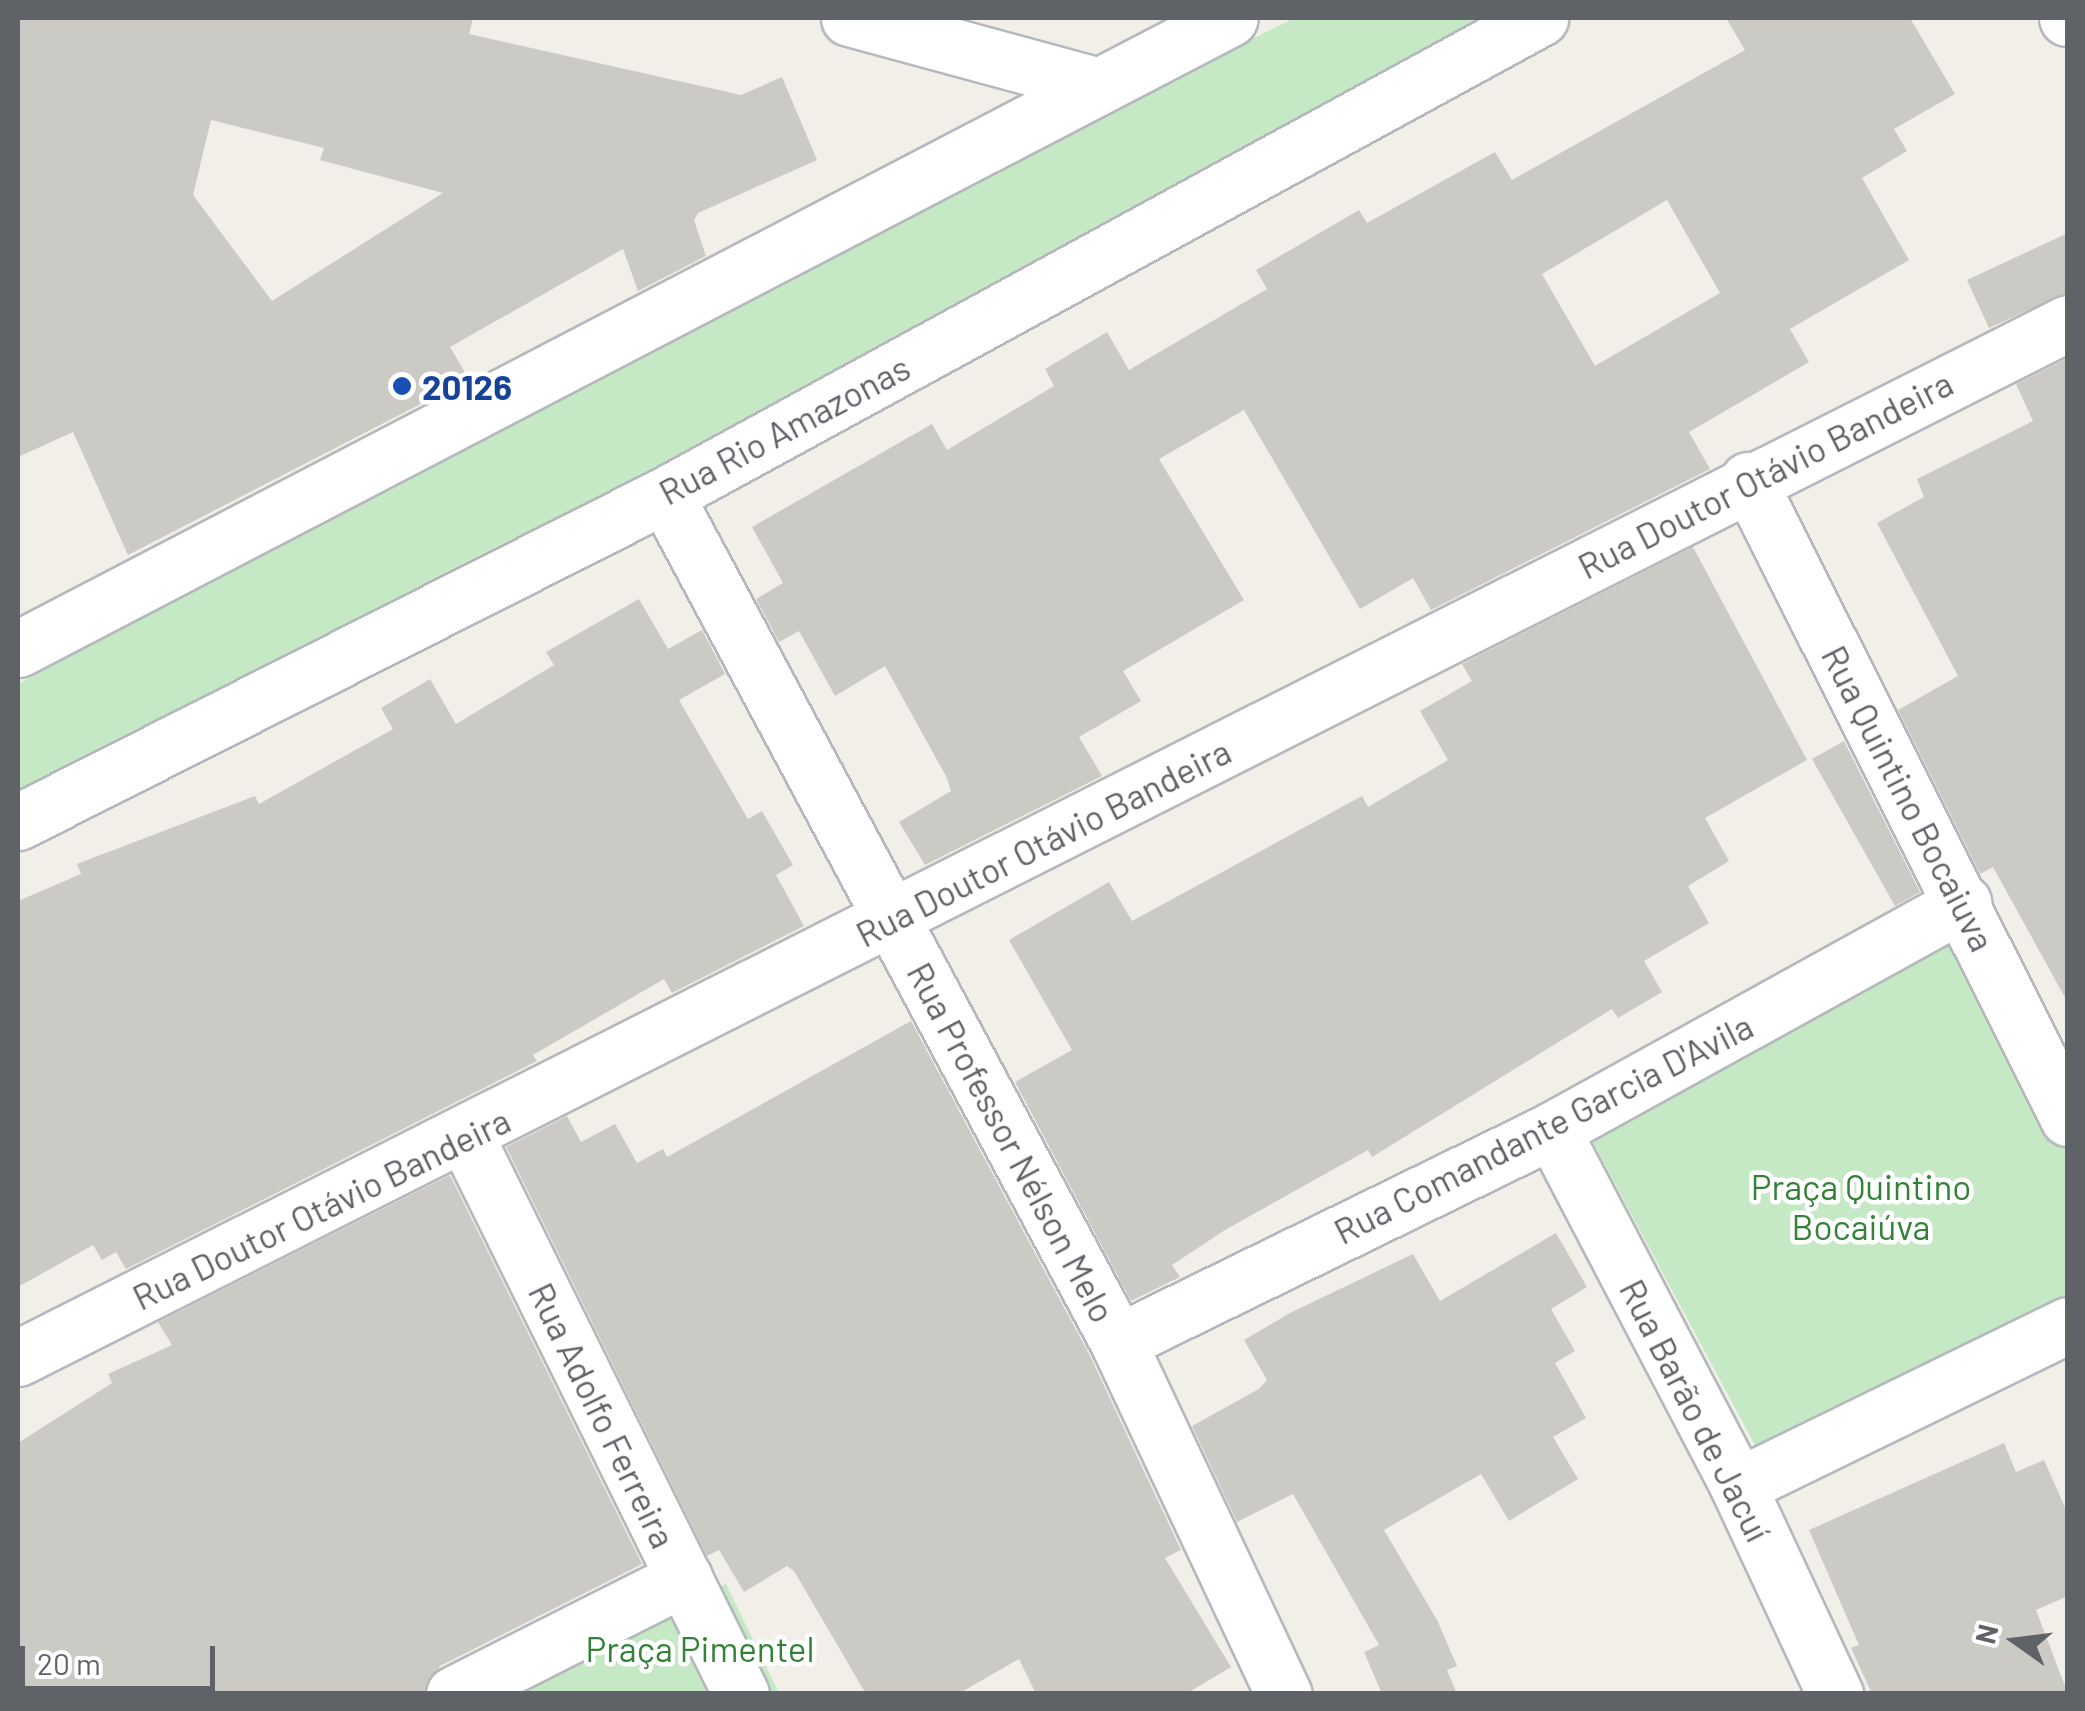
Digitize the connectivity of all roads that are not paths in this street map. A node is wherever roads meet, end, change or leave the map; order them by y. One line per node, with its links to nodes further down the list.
1 (849, 18): 4 (street)
2 (1230, 18): 4 (street)
3 (1540, 18): 7 (street, Rua Rio Amazonas)
4 (1092, 84): 8 (street)
5 (2068, 324): 6 (street, Rua Doutor Otávio Bandeira)
6 (1748, 480): 10 (street, Rua Quintino Bocaiuva); 11 (street, Rua Doutor Otávio Bandeira)
7 (664, 495): 9 (street, Rua Rio Amazonas); 11 (street, Rua Professor Nélson Melo)
8 (18, 649)
9 (18, 822)
10 (1964, 903): 12 (street, Rua Quintino Bocaiuva); 13 (street, Rua Comandante Garcia D'Avila)
11 (893, 919): 14 (street, Rua Doutor Otávio Bandeira); 16 (street, Rua Professor Nélson Melo)
12 (2068, 1118)
13 (1552, 1130): 16 (street, Rua Comandante Garcia D'Avila); 18 (street, Rua Barão de Jacuí)
14 (466, 1136): 17 (street, Rua Doutor Otávio Bandeira); 19 (street, Rua Adolfo Ferreira)
15 (2068, 1325): 18 (street)
16 (1118, 1342): 22 (street, Rua Professor Nélson Melo)
17 (18, 1358)
18 (1738, 1486): 23 (street, Rua Barão de Jacuí)
19 (684, 1578): 20 (street); 21 (street, Rua Adolfo Ferreira)
20 (454, 1694)
21 (741, 1694)
22 (1284, 1694)
23 (1834, 1694)

